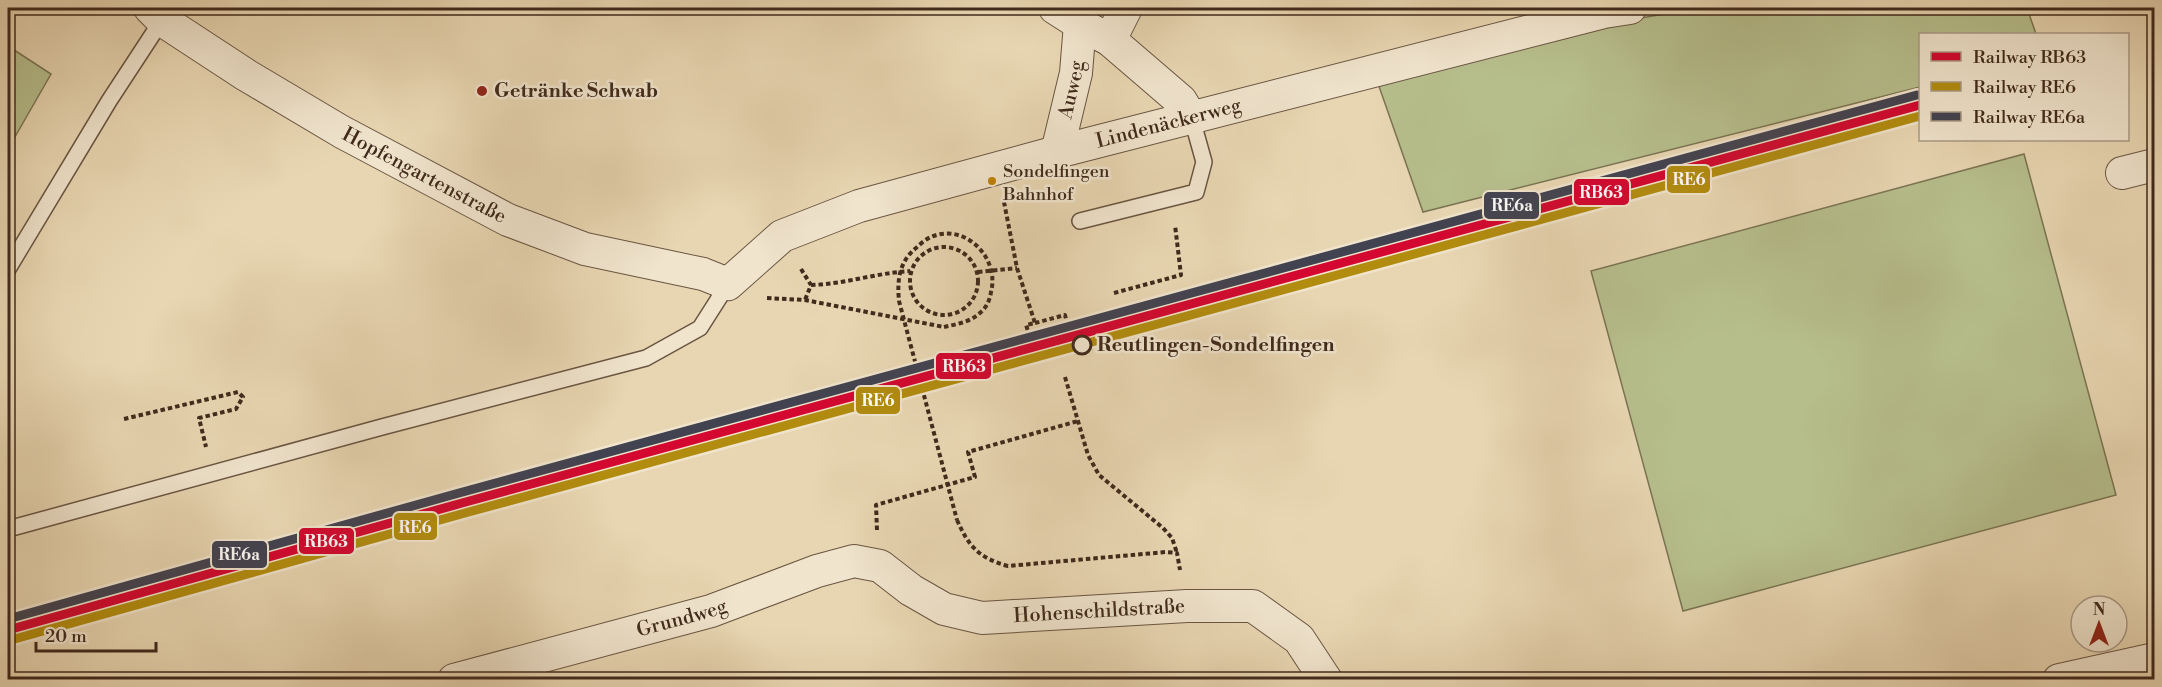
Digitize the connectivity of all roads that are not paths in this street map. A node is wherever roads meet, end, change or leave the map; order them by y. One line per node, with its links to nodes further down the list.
1 (1126, 8): 5 (street)
2 (1630, 8): 6 (street, Lindenäckerweg)
3 (156, 14): 11 (lane); 12 (street, Hopfengartenstraße)
4 (1067, 16): 5 (street); 7 (street, Auweg)
5 (1110, 40): 6 (street)
6 (1192, 119): 7 (street, Lindenäckerweg); 10 (lane)
7 (1057, 153): 12 (street, Lindenäckerweg)
8 (2154, 165): 9 (street)
9 (2122, 173)
10 (1080, 221)
11 (8, 269)
12 (728, 284): 13 (lane)
13 (8, 529)
14 (854, 561): 16 (street, Grundweg); 18 (street, Hohenschildstraße)
15 (2154, 658): 19 (street)
16 (506, 673): 17 (street, Grundweg)
17 (454, 680)
18 (1326, 680)
19 (2059, 680)

